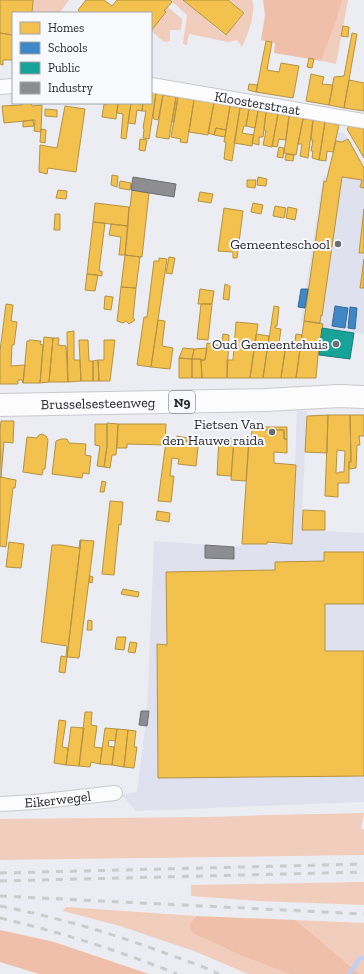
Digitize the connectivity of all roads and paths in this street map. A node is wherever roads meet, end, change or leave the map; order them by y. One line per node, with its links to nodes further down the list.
1 (152, 85): 4 (street, Kloosterstraat)
2 (0, 86): 3 (street)
3 (12, 86)
4 (364, 121)
5 (364, 397): 6 (main road, Brusselsesteenweg / N9)
6 (0, 405)
7 (115, 793): 8 (street, Eikerwegel)
8 (0, 804)

